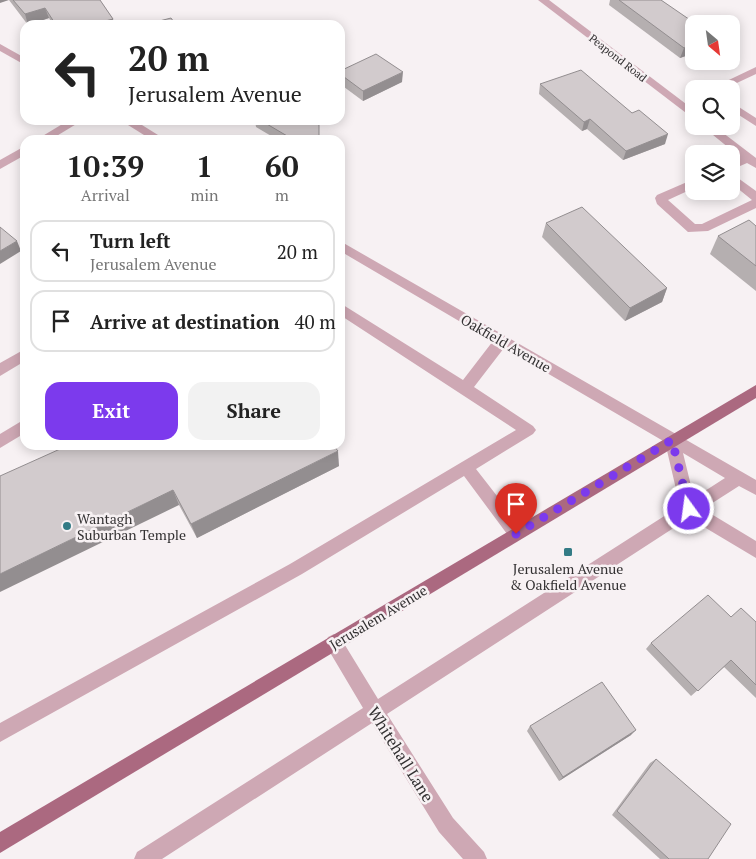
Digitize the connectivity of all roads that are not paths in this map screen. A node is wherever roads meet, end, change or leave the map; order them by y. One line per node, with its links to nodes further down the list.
1 (543, 0): 7 (street, Peapond Road)
2 (0, 47): 3 (street)
3 (20, 59)
4 (756, 70): 5 (street)
5 (734, 80)
6 (685, 102): 7 (street)
7 (679, 105): 8 (street, Peapond Road)
8 (685, 109)
9 (740, 111): 10 (street)
10 (756, 123)
11 (68, 125): 13 (street)
12 (134, 125): 14 (street)
13 (51, 135)
14 (152, 135)
15 (719, 135): 17 (street)
16 (20, 153): 18 (street)
17 (752, 161)
18 (0, 165)
19 (740, 185): 21 (street)
20 (685, 187): 22 (street)
21 (756, 197)
22 (756, 203)
23 (345, 248): 25 (street, Oakfield Avenue)
24 (345, 311): 28 (street)
25 (502, 340): 28 (street); 31 (street, Oakfield Avenue)
26 (20, 357): 27 (street)
27 (0, 370)
28 (464, 388): 33 (street)
29 (756, 391): 31 (main road, Jerusalem Avenue)
30 (20, 428): 32 (street)
31 (672, 440): 34 (street, Oakfield Avenue); 36 (street); 37 (main road, Jerusalem Avenue)
32 (0, 442)
33 (466, 467): 37 (street); 41 (street)
34 (738, 478): 35 (street, Oakfield Avenue); 36 (street)
35 (756, 488)
36 (689, 509): 38 (street); 40 (street)
37 (516, 534): 39 (main road, Jerusalem Avenue)
38 (756, 550)
39 (334, 643): 40 (street, Whitehall Lane); 42 (main road, Jerusalem Avenue)
40 (375, 711): 43 (street); 44 (street, Whitehall Lane)
41 (0, 734)
42 (0, 843)
43 (144, 859)
44 (477, 859)

